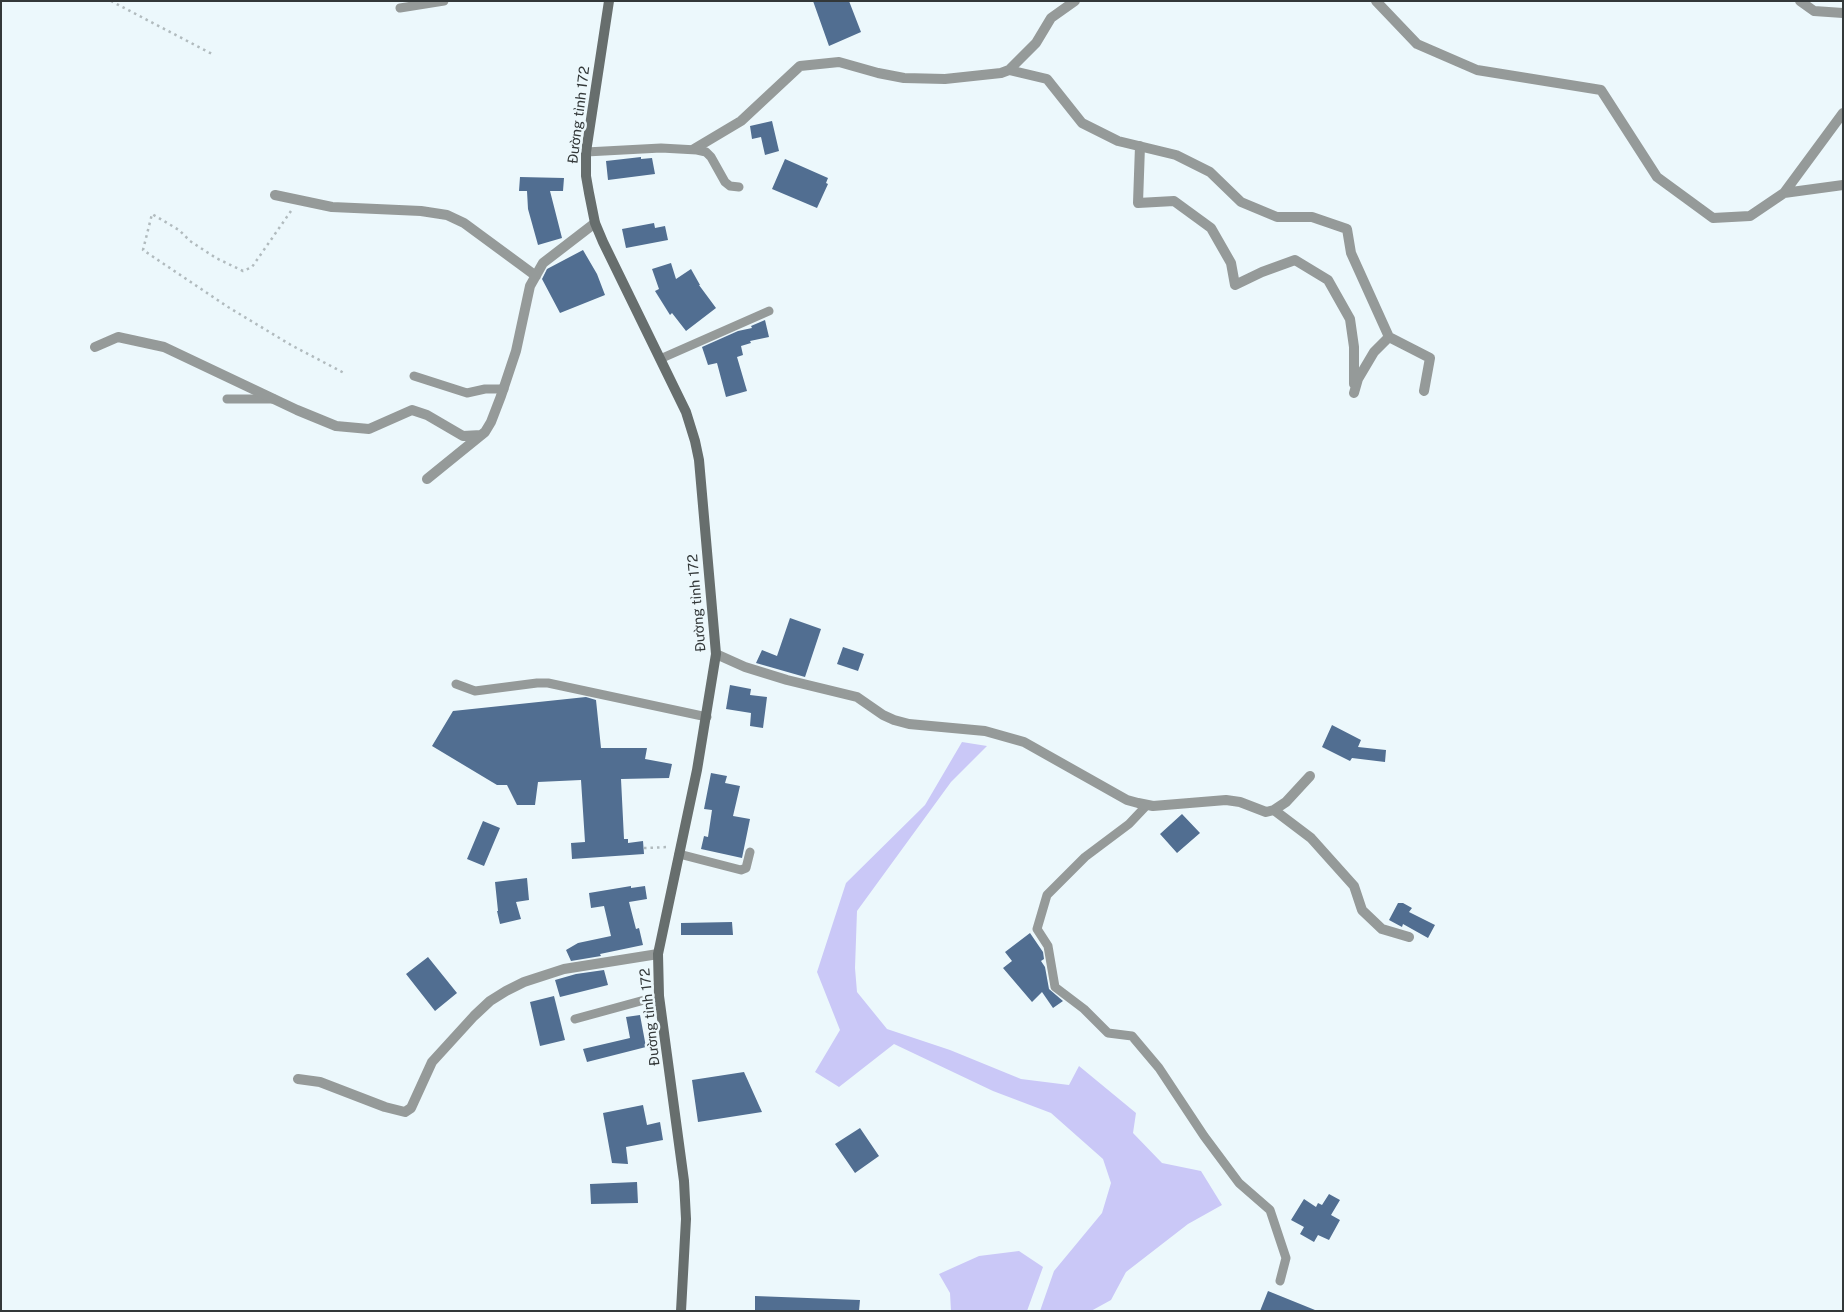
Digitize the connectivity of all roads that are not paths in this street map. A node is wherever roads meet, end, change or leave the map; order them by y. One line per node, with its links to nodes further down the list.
1 (444, 1): 6 (lane)
2 (609, 1): 12 (main road, Đường tỉnh 172)
3 (1074, 1): 8 (street)
4 (1376, 1): 15 (street)
5 (1800, 1): 7 (street)
6 (400, 8)
7 (1843, 13)
8 (1008, 70): 10 (street); 11 (street)
9 (1843, 113): 15 (street)
10 (1140, 146): 20 (street); 20 (street)
11 (694, 149): 12 (lane); 14 (lane)
12 (586, 152): 17 (main road, Đường tỉnh 172)
13 (1843, 185): 15 (street)
14 (739, 187)
15 (1784, 192)
16 (275, 194): 18 (street)
17 (595, 222): 18 (street); 22 (main road, Đường tỉnh 172)
18 (536, 276): 24 (street)
19 (769, 311): 22 (lane)
20 (1389, 337): 25 (street)
21 (95, 347): 27 (street)
22 (660, 359): 30 (main road, Đường tỉnh 172)
23 (414, 376): 24 (lane)
24 (504, 389): 28 (street)
25 (1424, 391)
26 (227, 399): 27 (lane)
27 (276, 399): 28 (street)
28 (481, 435): 29 (street)
29 (427, 478)
30 (716, 654): 32 (main road, Đường tỉnh 172); 34 (street)
31 (456, 684): 32 (lane)
32 (706, 717): 36 (main road, Đường tỉnh 172)
33 (1310, 776): 35 (street)
34 (1147, 805): 35 (street); 43 (lane)
35 (1274, 810): 38 (street)
36 (680, 850): 37 (lane); 39 (main road, Đường tỉnh 172)
37 (750, 852)
38 (1409, 937)
39 (658, 954): 40 (main road, Đường tỉnh 172); 42 (street)
40 (659, 996): 41 (lane); 44 (main road, Đường tỉnh 172)
41 (575, 1019)
42 (298, 1079)
43 (1280, 1281)
44 (681, 1311)

